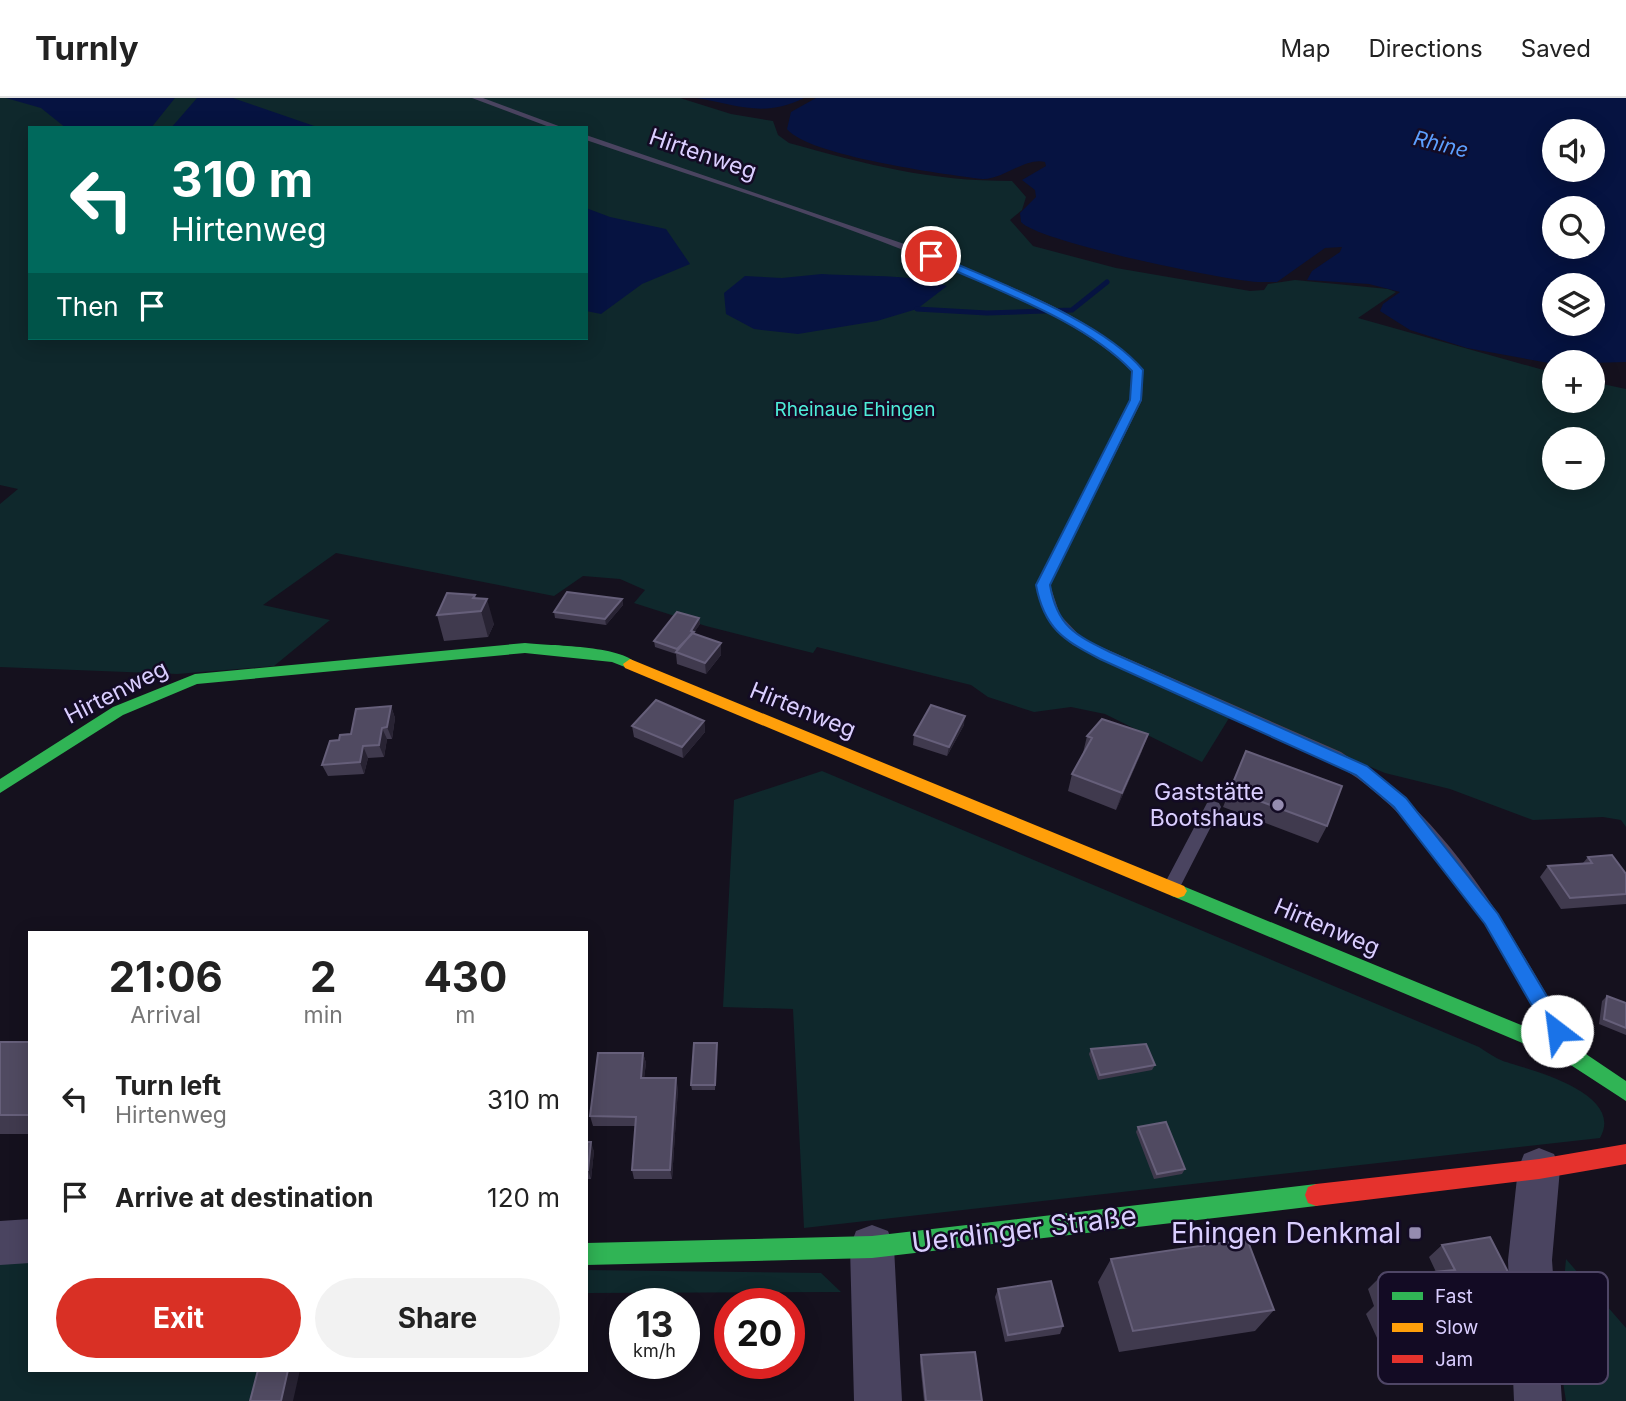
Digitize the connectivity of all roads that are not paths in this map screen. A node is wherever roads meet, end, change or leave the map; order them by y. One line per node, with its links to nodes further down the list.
1 (476, 98): 2 (lane)
2 (554, 126)
3 (588, 138): 5 (lane, Hirtenweg)
4 (940, 239): 5 (lane)
5 (918, 251): 6 (lane, Hirtenweg)
6 (1059, 315): 10 (lane, Hirtenweg)
7 (0, 787): 9 (street, Hirtenweg)
8 (1213, 807): 9 (lane)
9 (1172, 886): 10 (street, Hirtenweg)
10 (1570, 1054): 11 (street, Hirtenweg)
11 (1626, 1092)
12 (1626, 1154): 13 (street, Uerdinger Straße)
13 (1539, 1169): 16 (street, Uerdinger Straße); 18 (street)
14 (28, 1241): 15 (street)
15 (0, 1243)
16 (872, 1247): 17 (street, Uerdinger Straße); 19 (street)
17 (588, 1254)
18 (1530, 1272)
19 (878, 1401)

